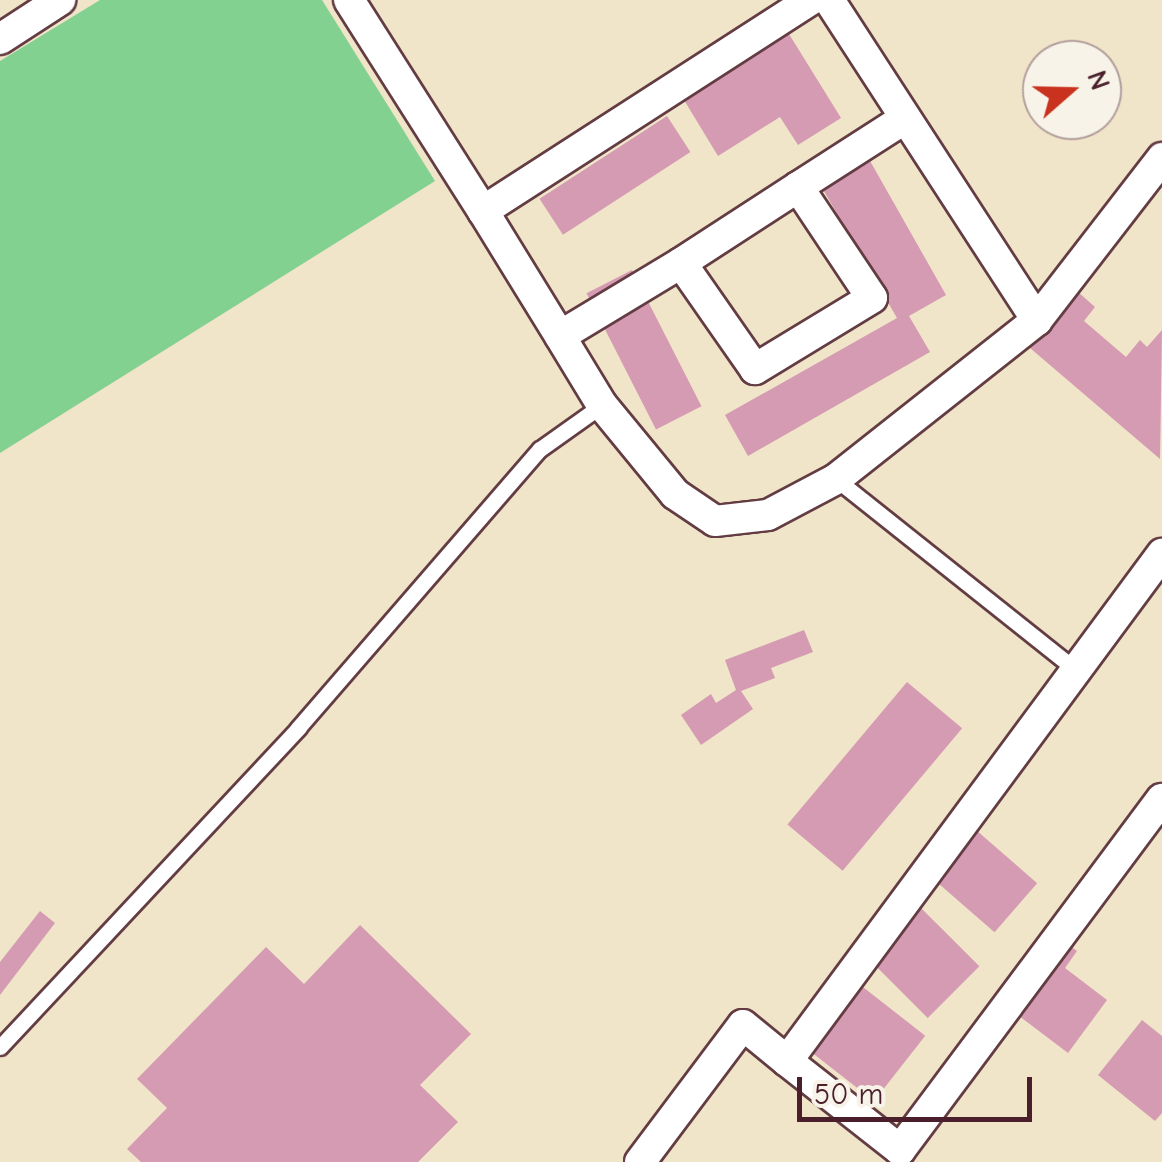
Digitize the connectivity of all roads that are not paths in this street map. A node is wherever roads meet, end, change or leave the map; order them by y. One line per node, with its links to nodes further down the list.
1 (60, 0): 5 (street)
2 (349, 0): 9 (street)
3 (811, 0): 9 (street)
4 (828, 0): 6 (street)
5 (0, 39)
6 (901, 121): 8 (street); 11 (street)
7 (1162, 158): 11 (street)
8 (798, 187): 10 (street); 10 (street)
9 (483, 211): 12 (street)
10 (680, 263): 12 (street)
11 (1037, 320): 14 (street)
12 (560, 336): 13 (street)
13 (602, 405): 14 (street); 18 (lane)
14 (836, 479): 16 (lane)
15 (1162, 554): 16 (street)
16 (1076, 670): 19 (street)
17 (1162, 799): 20 (street)
18 (0, 1047)
19 (788, 1060): 20 (street); 21 (street)
20 (907, 1156)
21 (640, 1162)

